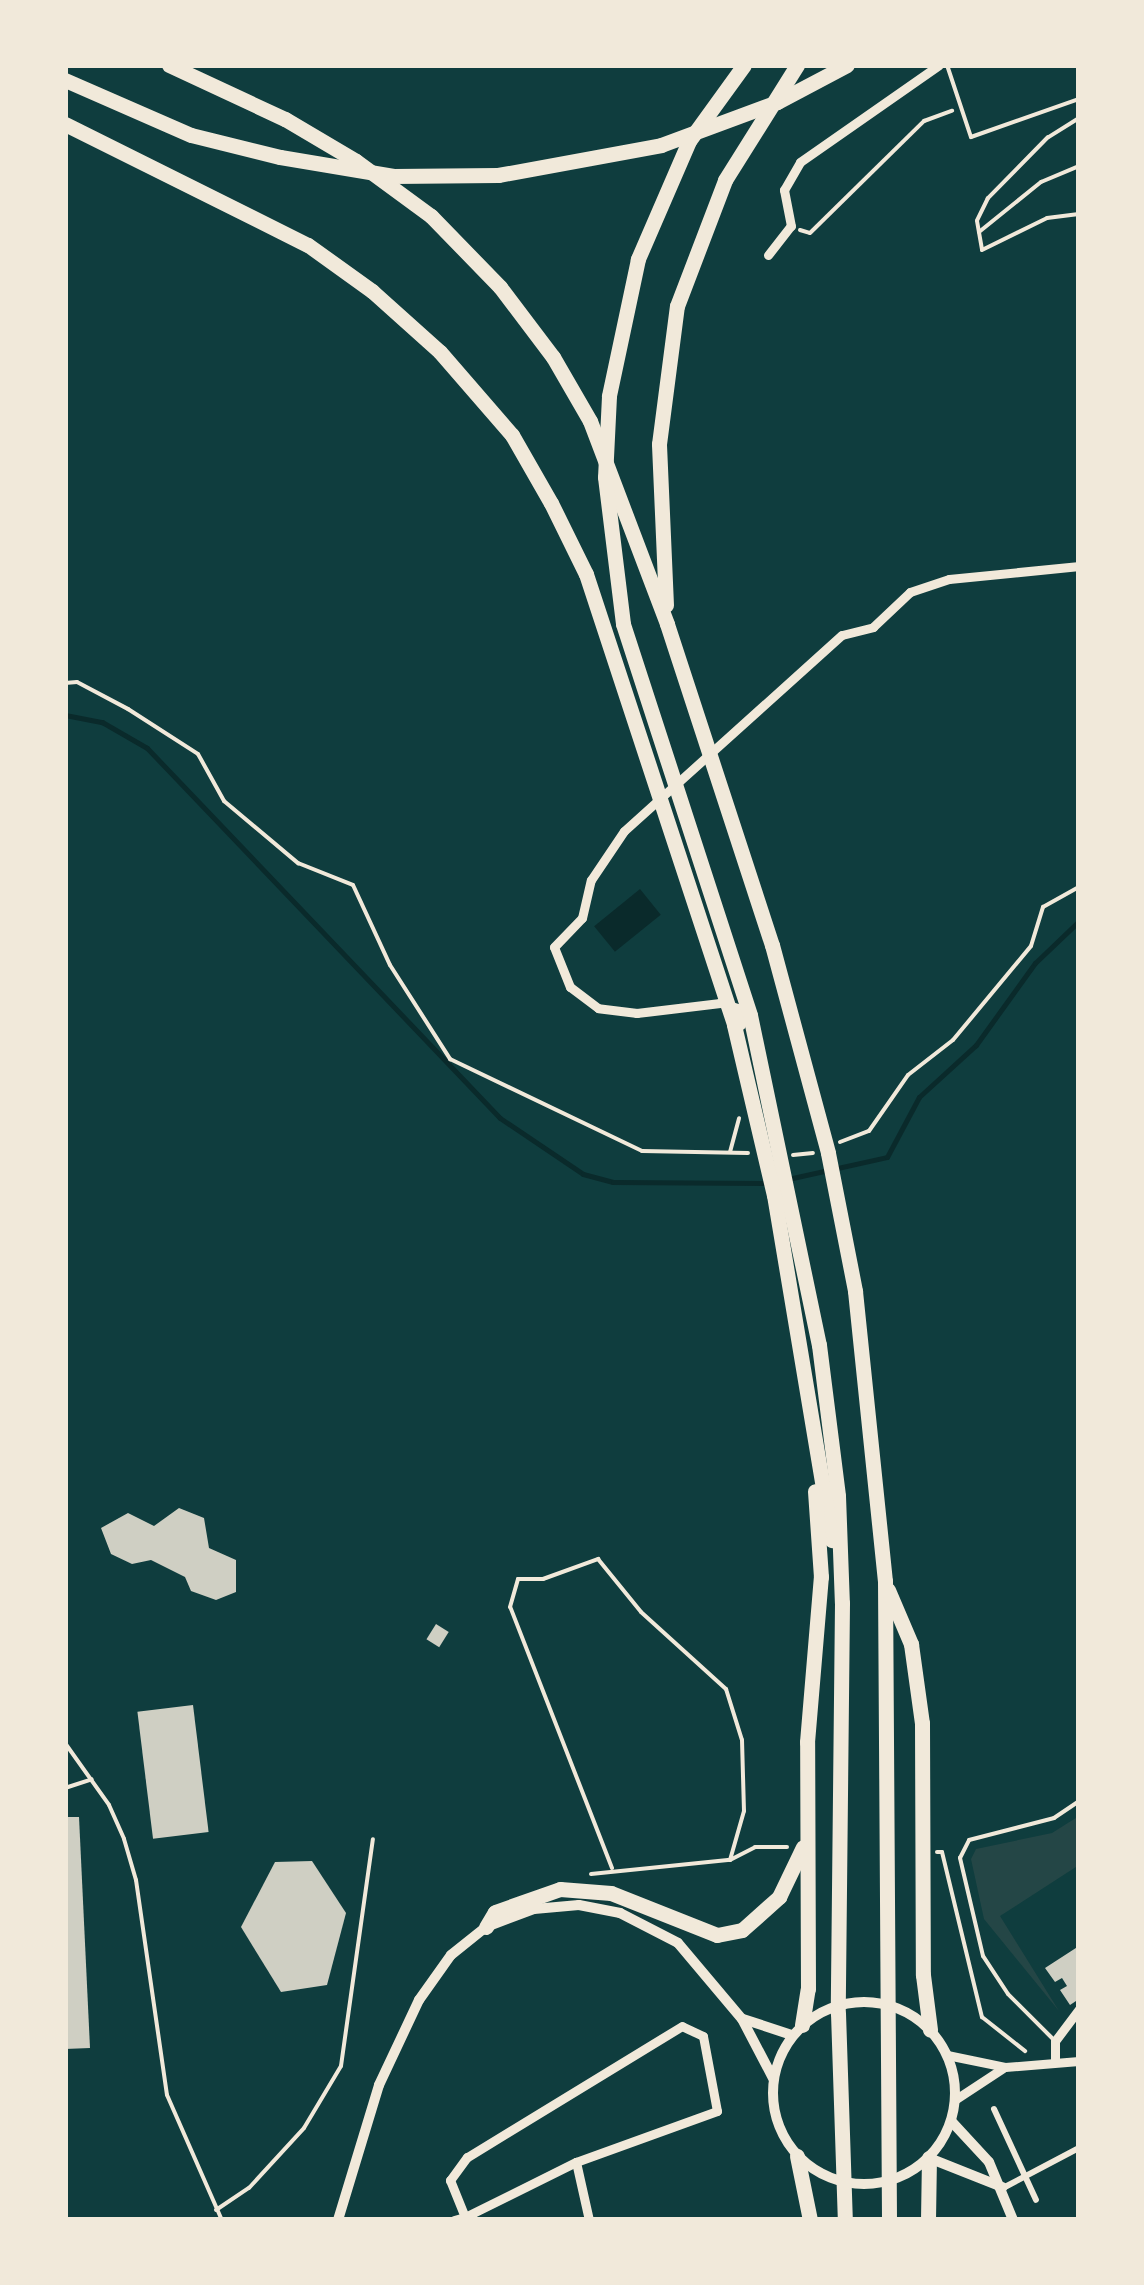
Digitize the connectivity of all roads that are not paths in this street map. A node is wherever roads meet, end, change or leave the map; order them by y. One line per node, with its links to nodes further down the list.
1 (169, 65): 16 (highway)
2 (744, 65): 18 (highway)
3 (797, 65): 16 (highway)
4 (847, 65): 7 (highway)
5 (939, 65): 14 (street)
6 (947, 65): 8 (lane)
7 (65, 80)
8 (1079, 99)
9 (1079, 118): 13 (lane)
10 (65, 124): 18 (highway)
11 (1079, 166): 13 (lane)
12 (1079, 214): 13 (lane)
13 (979, 232)
14 (768, 255)
15 (1079, 566): 17 (street)
16 (668, 624): 19 (highway)
17 (745, 1097)
18 (822, 1436): 25 (highway); 54 (highway)
19 (885, 1581): 30 (highway); 55 (highway)
20 (65, 1744): 21 (lane)
21 (92, 1779): 22 (lane); 47 (lane)
22 (65, 1788)
23 (1079, 1801): 31 (lane)
24 (373, 1839): 47 (lane)
25 (807, 1839): 26 (highway); 29 (highway)
26 (486, 1927): 28 (street); 50 (street)
27 (1079, 2009): 31 (street)
28 (742, 2019): 29 (street); 36 (street)
29 (802, 2025): 30 (street); 36 (street)
30 (930, 2030): 32 (street)
31 (1055, 2041): 34 (street)
32 (947, 2055): 35 (street); 37 (street)
33 (1079, 2060): 34 (street)
34 (1055, 2062): 35 (street)
35 (1005, 2067): 37 (street)
36 (773, 2078): 41 (street)
37 (956, 2099): 39 (street)
38 (994, 2109): 44 (street)
39 (952, 2122): 42 (street); 45 (street)
40 (1079, 2148): 44 (street)
41 (796, 2156): 42 (street); 53 (highway)
42 (929, 2158): 45 (street); 56 (highway)
43 (576, 2162): 48 (street); 48 (street); 52 (street)
44 (1028, 2172): 45 (street); 46 (street)
45 (1003, 2188): 57 (street)
46 (1036, 2200)
47 (216, 2210): 49 (lane)
48 (466, 2217): 51 (street)
49 (222, 2220)
50 (338, 2220)
51 (454, 2220)
52 (589, 2220)
53 (810, 2220)
54 (845, 2220)
55 (889, 2220)
56 (928, 2220)
57 (1013, 2220)

